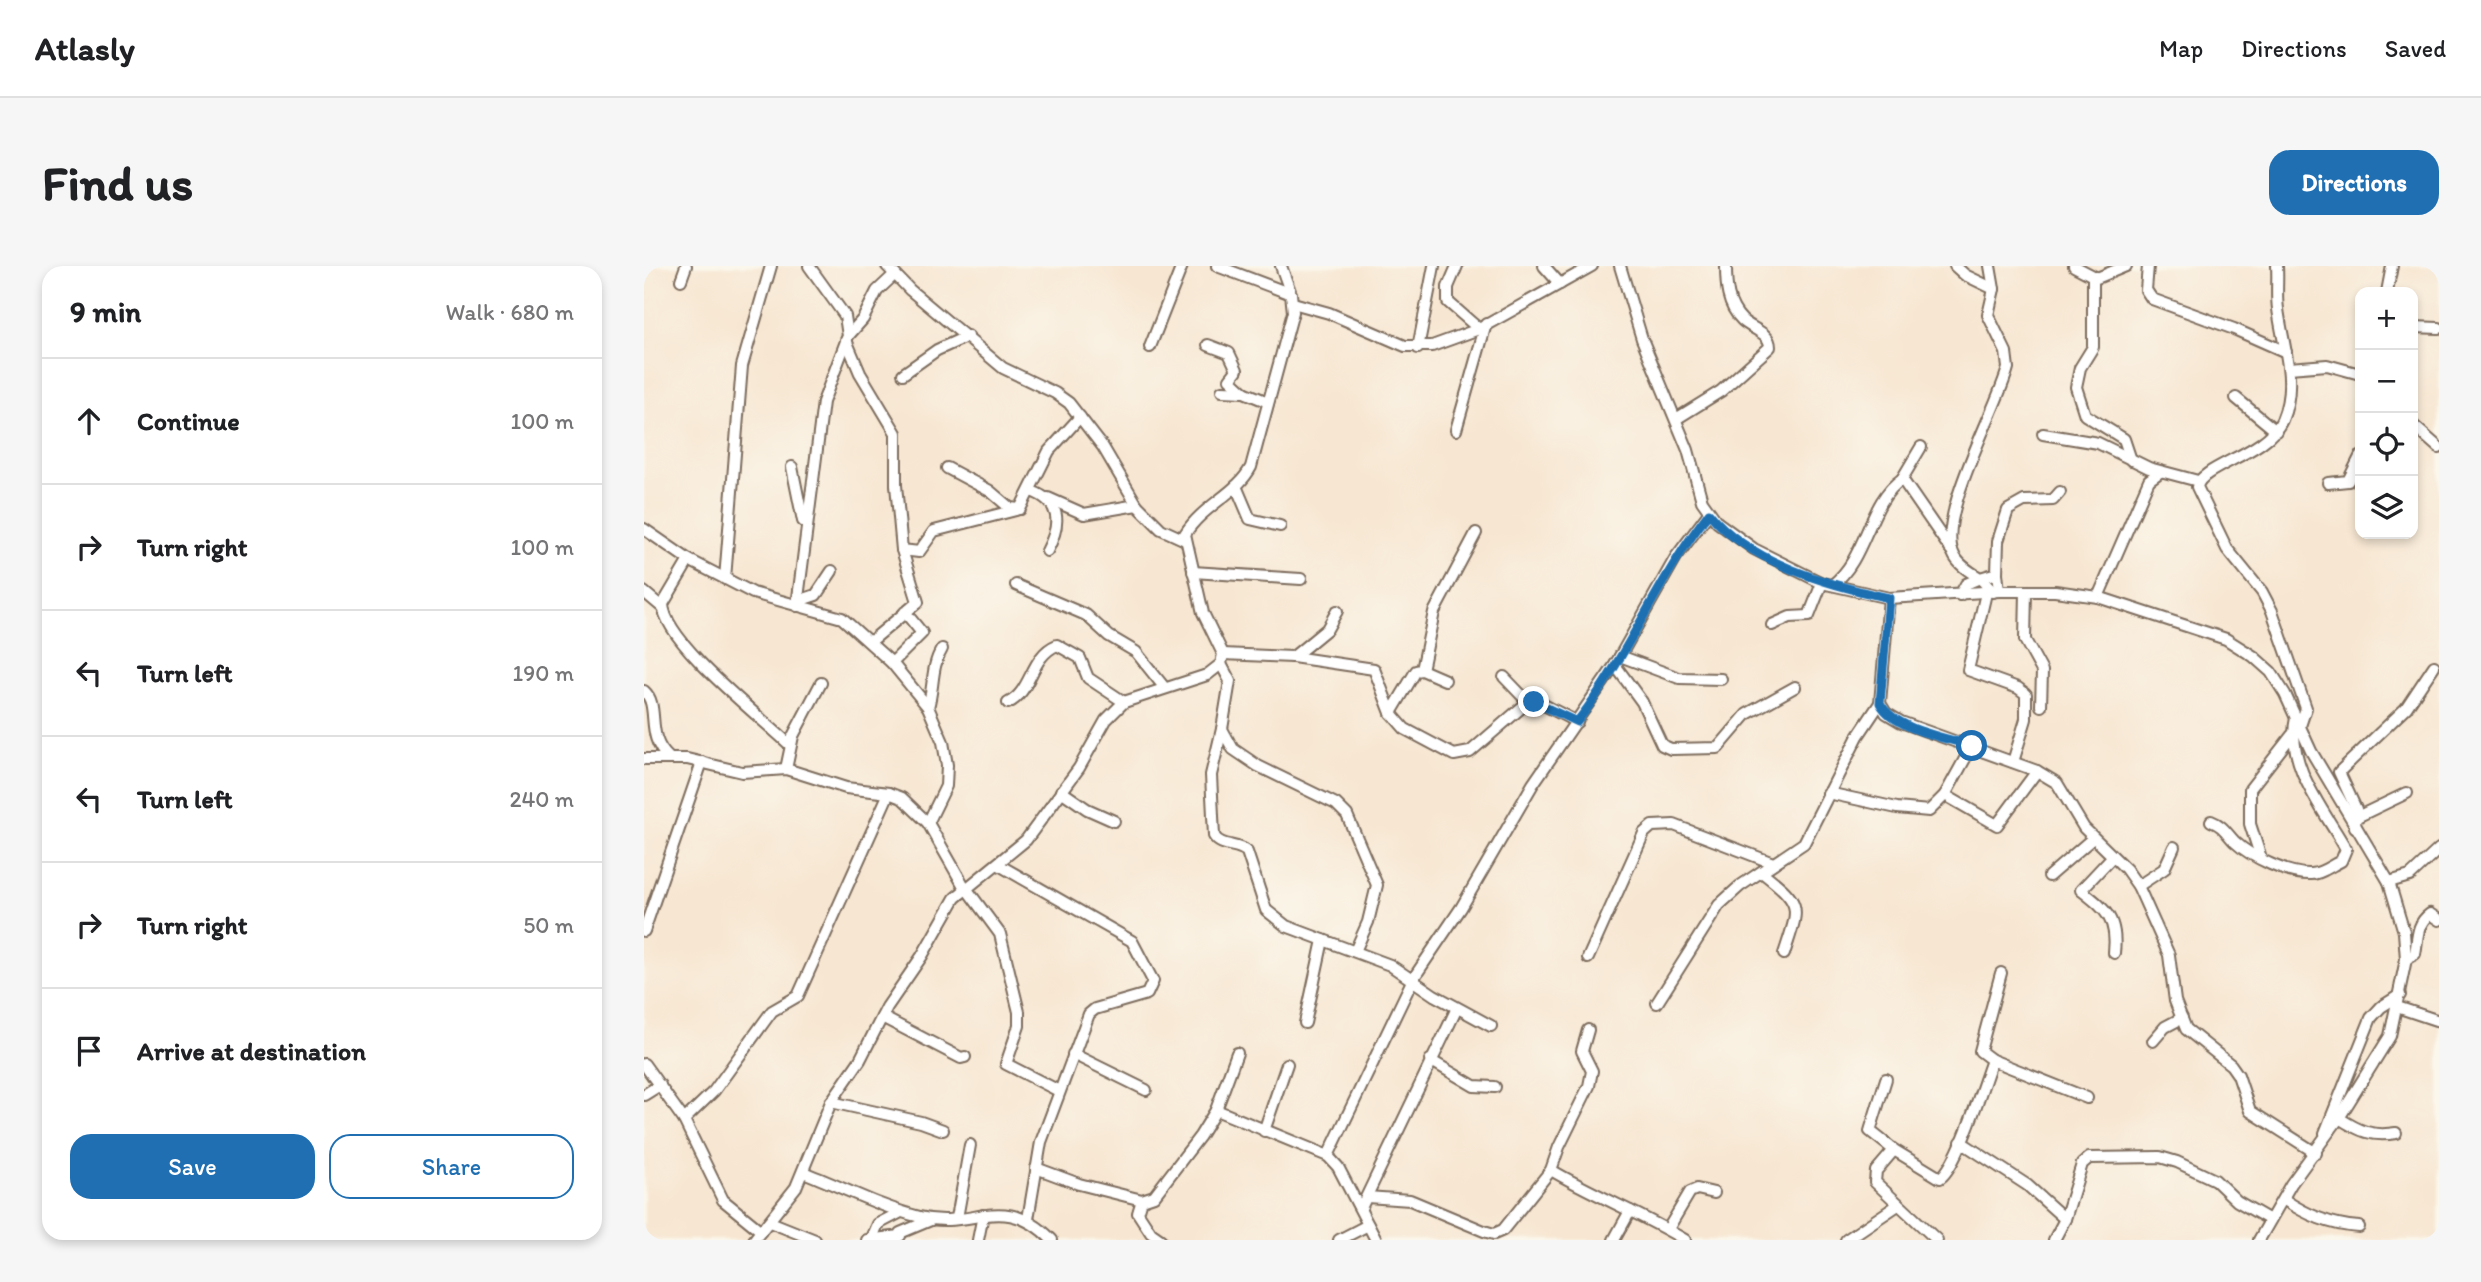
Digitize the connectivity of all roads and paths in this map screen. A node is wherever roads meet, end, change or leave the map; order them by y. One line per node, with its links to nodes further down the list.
1 (686, 266): 22 (street)
2 (771, 266): 79 (street)
3 (809, 266): 31 (street)
4 (1182, 266): 33 (street)
5 (1217, 266): 26 (street)
6 (1281, 266): 26 (street)
7 (1434, 266): 34 (street)
8 (1457, 266): 27 (street)
9 (1544, 266): 23 (street)
10 (1592, 266): 23 (street)
11 (1620, 266): 44 (street)
12 (1726, 266): 44 (street)
13 (1955, 266): 25 (street)
14 (1990, 266): 25 (street)
15 (2074, 266): 21 (street)
16 (2126, 266): 21 (street)
17 (2148, 266): 35 (street)
18 (2277, 266): 35 (street)
19 (2392, 266): 24 (street)
20 (890, 270): 30 (street); 31 (street)
21 (2093, 277): 51 (street)
22 (681, 280)
23 (1560, 284): 27 (street)
24 (2388, 287)
25 (1994, 289): 73 (street)
26 (1292, 299): 34 (street); 42 (street)
27 (1482, 326): 34 (street); 46 (street)
28 (2418, 327): 29 (street)
29 (2439, 328)
30 (968, 336): 38 (street); 43 (street)
31 (847, 338): 69 (street); 71 (street)
32 (1208, 345): 40 (street)
33 (1150, 347)
34 (1419, 348)
35 (2286, 352): 36 (street)
36 (2290, 368): 37 (street); 47 (street)
37 (2355, 373)
38 (903, 374)
39 (1222, 391): 40 (street)
40 (1244, 392): 42 (street)
41 (2236, 398): 47 (street)
42 (1268, 402): 59 (street)
43 (1080, 417): 60 (street); 63 (street)
44 (1676, 419): 65 (street)
45 (2418, 429): 50 (street)
46 (1456, 430)
47 (2276, 431): 57 (street)
48 (2043, 434): 51 (street)
49 (1921, 447): 56 (street)
50 (2439, 448)
51 (2131, 460): 55 (street)
52 (792, 467): 69 (street)
53 (2355, 467): 58 (street)
54 (947, 468): 64 (street)
55 (2160, 472): 57 (street); 87 (street)
56 (1902, 479): 73 (street); 82 (street)
57 (2198, 481): 119 (street)
58 (2328, 483)
59 (1236, 486): 66 (street); 70 (street)
60 (1031, 491): 62 (street); 64 (street)
61 (2060, 492): 77 (street)
62 (1048, 498): 63 (street); 72 (street)
63 (1137, 505): 70 (street)
64 (1016, 510): 71 (street)
65 (1709, 513): 82 (street); 100 (street)
66 (1280, 526)
67 (644, 529): 74 (street)
68 (1476, 533): 103 (street)
69 (806, 538): 89 (street)
70 (1185, 540): 76 (street)
71 (902, 550): 92 (street)
72 (1047, 551)
73 (1952, 552): 78 (street)
74 (689, 560): 79 (street); 90 (street)
75 (832, 571): 89 (street)
76 (1193, 572): 80 (street); 99 (street)
77 (1997, 573): 78 (street); 85 (street)
78 (1980, 578): 85 (street); 86 (street)
79 (726, 579): 89 (street)
80 (1301, 579)
81 (1016, 584): 108 (street)
82 (1827, 584): 88 (street); 93 (street)
83 (2025, 591): 85 (street); 87 (street); 115 (street)
84 (644, 592): 90 (street)
85 (1993, 592): 86 (street); 126 (street)
86 (1960, 595): 88 (street)
87 (2098, 597): 119 (street)
88 (1889, 598): 114 (street)
89 (798, 603): 95 (street)
90 (663, 608): 121 (street)
91 (1338, 611): 98 (street)
92 (905, 612): 94 (street); 101 (street)
93 (1772, 625)
94 (885, 628): 95 (street); 97 (street)
95 (870, 642): 97 (street)
96 (942, 649): 116 (street)
97 (880, 652): 101 (street)
98 (1293, 657): 99 (street); 117 (street)
99 (1222, 659): 108 (street); 120 (street)
100 (1618, 660): 106 (street); 109 (street); 118 (street)
101 (892, 663): 116 (street)
102 (2434, 666): 136 (street)
103 (1422, 670): 105 (street); 117 (street)
104 (1504, 677): 112 (street)
105 (1446, 680)
106 (1721, 680)
107 (821, 683): 121 (street)
108 (1164, 687): 111 (street)
109 (1795, 687)
110 (644, 691): 123 (street)
111 (1124, 702): 113 (street); 129 (street)
112 (1528, 702): 117 (street); 118 (street)
113 (1008, 703)
114 (1880, 703): 122 (street); 131 (street)
115 (2041, 706)
116 (928, 707): 137 (street)
117 (1391, 713)
118 (1577, 722): 159 (street)
119 (2296, 726): 136 (street); 142 (street); 142 (street)
120 (1222, 729): 152 (street); 153 (street)
121 (790, 745): 127 (street)
122 (1972, 746): 126 (street); 133 (street)
123 (669, 758): 124 (street); 125 (street)
124 (644, 759)
125 (702, 762): 127 (street); 151 (street)
126 (2013, 762): 128 (street)
127 (786, 769): 130 (street)
128 (2037, 771): 133 (street); 138 (street)
129 (1061, 791): 134 (street); 144 (street)
130 (889, 793): 137 (street); 188 (street)
131 (1828, 793): 133 (street); 143 (street)
132 (2407, 793): 136 (street)
133 (1945, 795)
134 (1114, 821)
135 (2211, 821): 142 (street)
136 (2356, 822): 147 (street)
137 (928, 823): 149 (street)
138 (2093, 838): 141 (street); 146 (street)
139 (2174, 847): 148 (street)
140 (2439, 849): 147 (street)
141 (2112, 857): 148 (street); 154 (street)
142 (2261, 858)
143 (1773, 863): 145 (street); 156 (street)
144 (999, 865): 149 (street); 172 (street)
145 (1763, 873): 155 (street); 161 (street)
146 (2049, 876)
147 (2389, 882): 157 (street)
148 (2138, 886): 165 (street)
149 (966, 888): 164 (street); 182 (street)
150 (2439, 920): 157 (street)
151 (644, 931)
152 (1323, 940): 153 (street); 167 (street)
153 (1356, 950): 159 (street)
154 (2114, 953)
155 (1784, 954)
156 (1588, 958)
157 (2406, 959): 160 (street)
158 (2001, 973): 175 (street)
159 (1413, 979): 163 (street); 196 (street)
160 (2400, 995): 162 (street); 195 (street)
161 (1657, 1003)
162 (2397, 1007): 166 (street); 187 (street)
163 (1457, 1009): 168 (street); 174 (street)
164 (882, 1017): 173 (street); 185 (street)
165 (2182, 1018): 170 (street); 195 (street)
166 (2439, 1021)
167 (1305, 1023)
168 (1491, 1026)
169 (1588, 1030): 198 (street)
170 (2154, 1041)
171 (1237, 1053): 186 (street)
172 (1073, 1054): 181 (street); 182 (street)
173 (965, 1057)
174 (1430, 1060): 180 (street); 201 (street)
175 (1992, 1060): 184 (street); 192 (street)
176 (644, 1064): 179 (street)
177 (1287, 1064): 190 (street)
178 (1886, 1079): 194 (street)
179 (660, 1085): 183 (street); 188 (street)
180 (1495, 1087)
181 (1146, 1090)
182 (1059, 1091): 197 (street)
183 (644, 1095)
184 (2087, 1098)
185 (831, 1102): 189 (street); 199 (street)
186 (1216, 1110): 190 (street); 203 (street)
187 (2339, 1118): 191 (street); 195 (street)
188 (684, 1120): 219 (street)
189 (943, 1130)
190 (1264, 1130): 196 (street)
191 (2396, 1133)
192 (1961, 1142): 194 (street); 211 (street)
193 (970, 1145): 209 (street)
194 (1894, 1150): 204 (street)
195 (2318, 1150): 202 (street)
196 (1328, 1156): 205 (street)
197 (1037, 1168): 203 (street); 210 (street)
198 (1551, 1170): 206 (street); 217 (street)
199 (803, 1172): 207 (street); 214 (street)
200 (1714, 1193): 218 (street)
201 (1367, 1197): 205 (street); 217 (street)
202 (2283, 1199): 213 (street); 216 (street)
203 (1142, 1200): 225 (street)
204 (1898, 1205): 231 (street); 232 (street)
205 (1361, 1208): 215 (street)
206 (1630, 1211): 218 (street); 229 (street)
207 (899, 1212): 212 (street); 220 (street); 221 (street)
208 (983, 1215): 209 (street); 210 (street); 223 (street)
209 (957, 1218): 212 (street)
210 (1028, 1219): 224 (street)
211 (2065, 1219): 213 (street); 233 (street)
212 (931, 1220): 220 (street)
213 (2270, 1220): 234 (street)
214 (770, 1222): 219 (street); 222 (street)
215 (1368, 1225): 226 (street); 227 (street)
216 (2359, 1227)
217 (1494, 1234): 228 (street)
218 (1670, 1234): 230 (street)
219 (757, 1235)
220 (900, 1237): 221 (street)
221 (870, 1239)
222 (815, 1240)
223 (978, 1240)
224 (1052, 1240)
225 (1161, 1240)
226 (1339, 1240)
227 (1377, 1240)
228 (1507, 1240)
229 (1614, 1240)
230 (1685, 1240)
231 (1846, 1240)
232 (1937, 1240)
233 (2054, 1240)
234 (2259, 1240)

